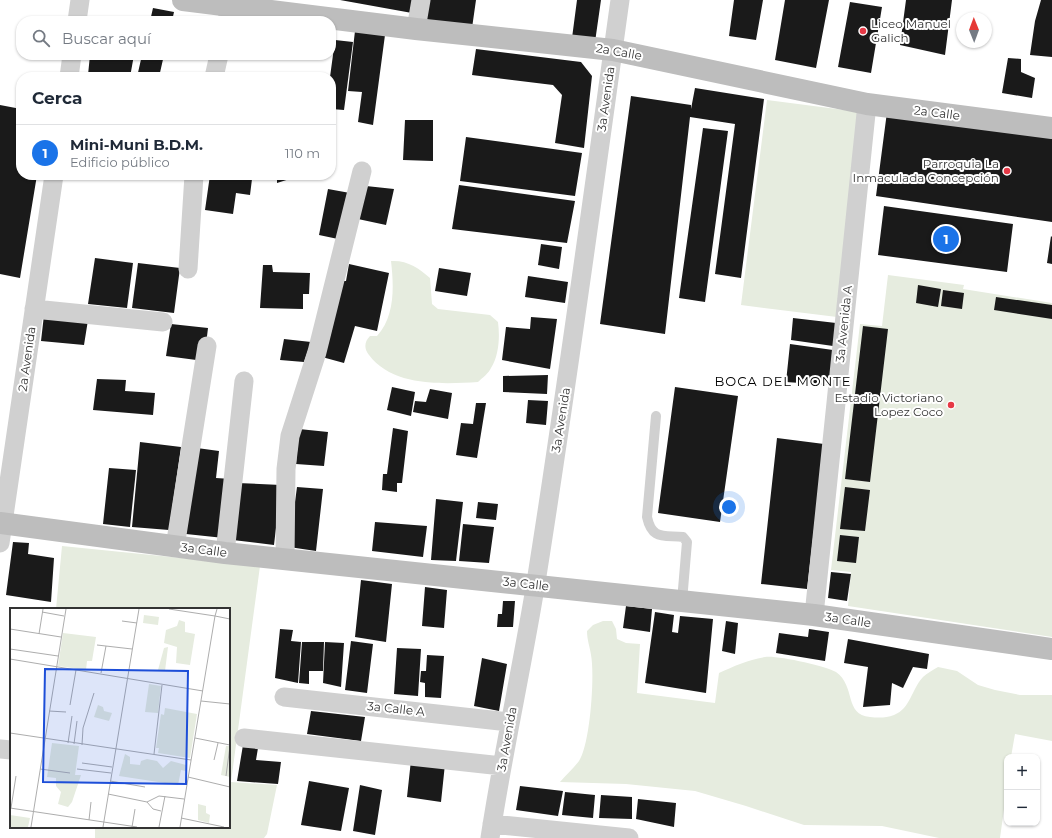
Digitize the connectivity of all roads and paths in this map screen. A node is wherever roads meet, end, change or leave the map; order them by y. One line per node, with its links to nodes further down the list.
1 (80, 0): 6 (street)
2 (183, 0): 5 (street, 2a Calle)
3 (421, 0): 9 (street)
4 (620, 0): 10 (street, 3a Avenida)
5 (229, 14): 7 (street, 2a Calle)
6 (78, 16)
7 (254, 16)
8 (336, 23): 9 (street, 2a Calle)
9 (416, 29): 10 (street, 2a Calle)
10 (613, 50): 15 (street, 2a Calle); 30 (street, 3a Avenida)
11 (71, 60): 13 (street)
12 (218, 60): 14 (street)
13 (70, 72)
14 (215, 72)
15 (867, 104): 16 (street, 2a Calle); 32 (street, 3a Avenida A)
16 (1052, 128)
17 (362, 171): 29 (street)
18 (53, 180): 21 (street, 2a Avenida)
19 (194, 180): 20 (street)
20 (188, 269)
21 (34, 309): 22 (street); 26 (street, 2a Avenida)
22 (163, 322)
23 (207, 346): 27 (street)
24 (244, 381): 28 (street)
25 (656, 416): 31 (lane)
26 (1, 530): 27 (street, 3a Calle)
27 (175, 547): 28 (street, 3a Calle)
28 (225, 553): 29 (street, 3a Calle)
29 (285, 559): 30 (street, 3a Calle)
30 (535, 585): 31 (street, 3a Calle); 35 (street, 3a Avenida)
31 (682, 601): 32 (street, 3a Calle)
32 (814, 615): 33 (street, 3a Calle)
33 (1052, 649)
34 (284, 697): 35 (street, 3a Calle A)
35 (509, 722): 39 (street, 3a Avenida)
36 (244, 738): 39 (street)
37 (0, 749): 38 (street)
38 (10, 750)
39 (502, 766): 40 (street, 3a Avenida)
40 (491, 831): 41 (street)
41 (629, 838)

